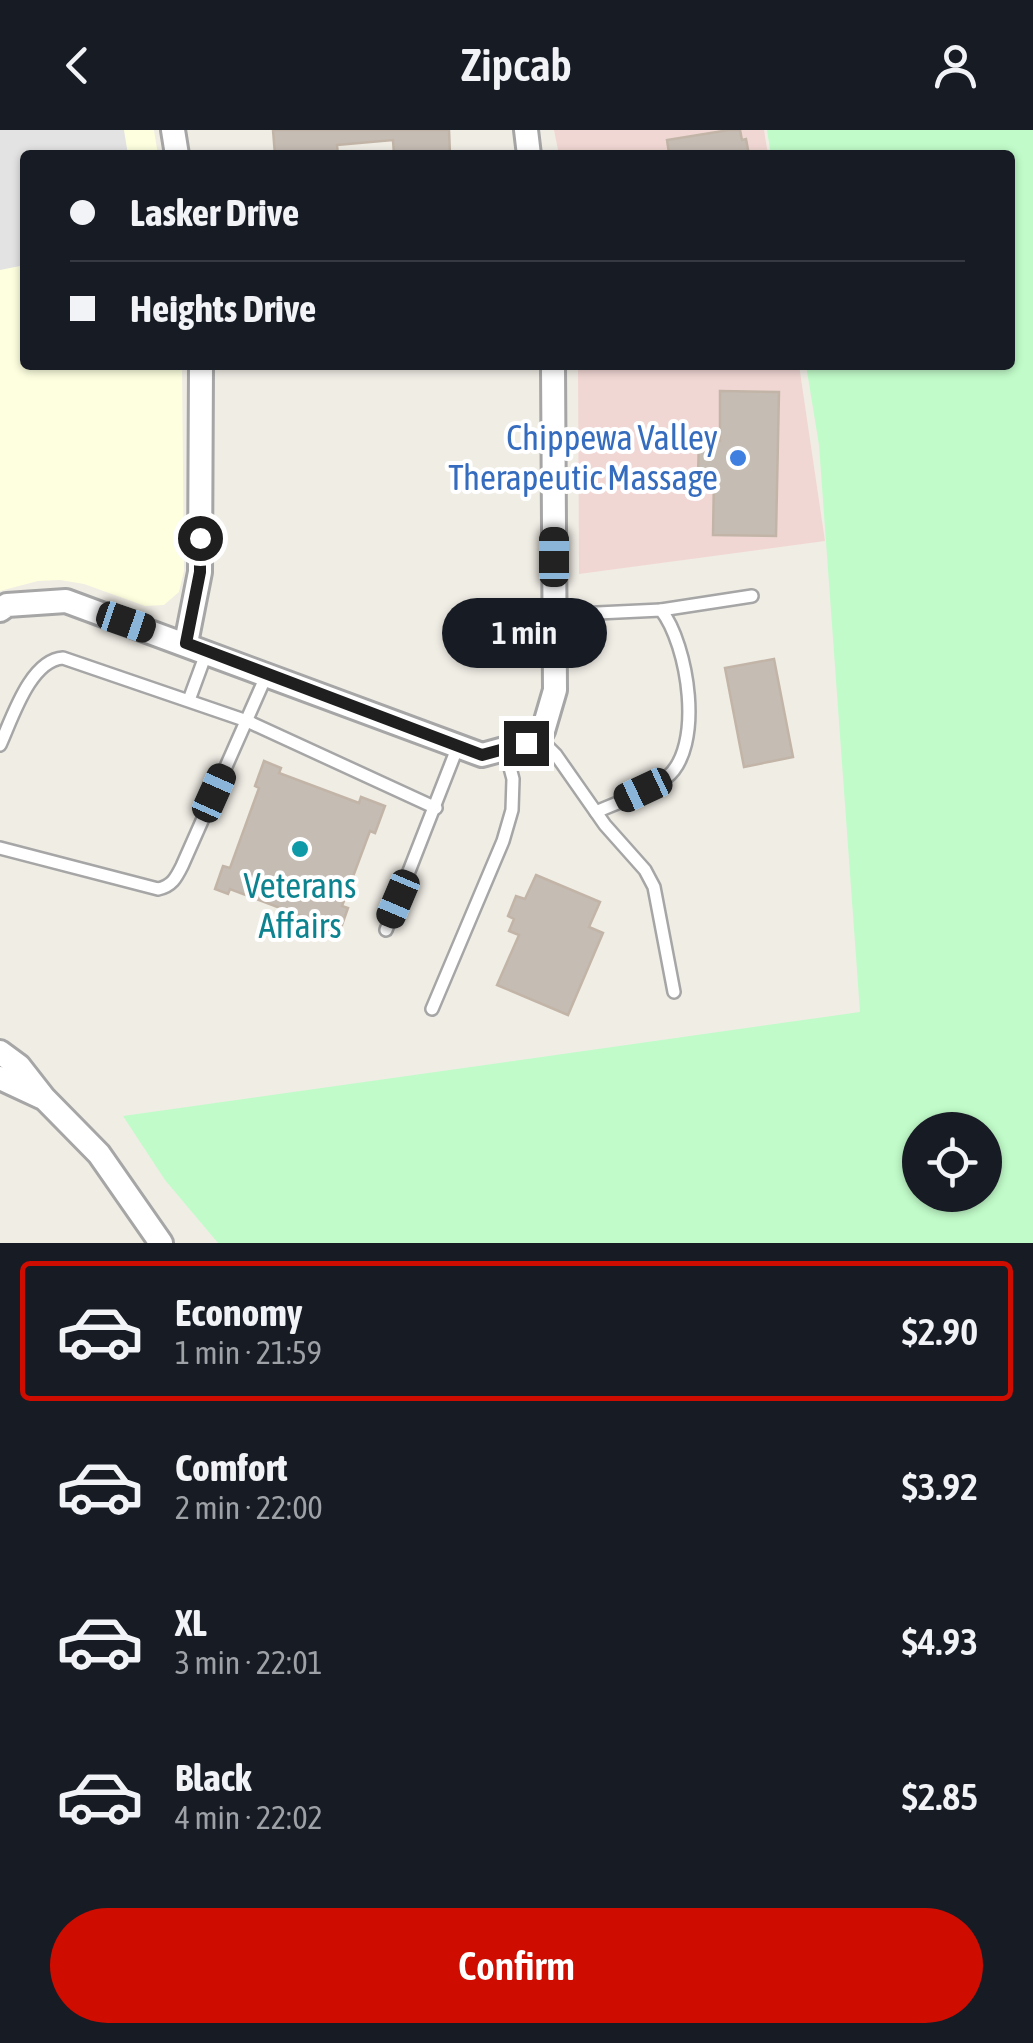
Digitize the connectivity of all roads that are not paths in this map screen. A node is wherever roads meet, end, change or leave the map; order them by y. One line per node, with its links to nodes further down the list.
1 (201, 370): 7 (street)
2 (553, 370): 6 (street)
3 (752, 596): 5 (lane)
4 (0, 610): 7 (street)
5 (662, 610): 6 (lane); 15 (lane)
6 (555, 615): 12 (street)
7 (196, 647): 8 (street); 9 (lane)
8 (267, 674): 10 (lane); 13 (street)
9 (189, 700): 10 (lane); 11 (lane)
10 (248, 721): 14 (lane); 16 (lane)
11 (1, 738)
12 (523, 743): 13 (street); 15 (lane); 19 (lane)
13 (458, 746): 14 (lane)
14 (436, 808): 17 (lane)
15 (596, 812): 18 (lane)
16 (0, 848)
17 (386, 930)
18 (674, 992)
19 (432, 1009)
20 (0, 1052): 22 (street)
21 (0, 1078): 22 (street)
22 (44, 1098): 23 (street)
23 (161, 1243)

